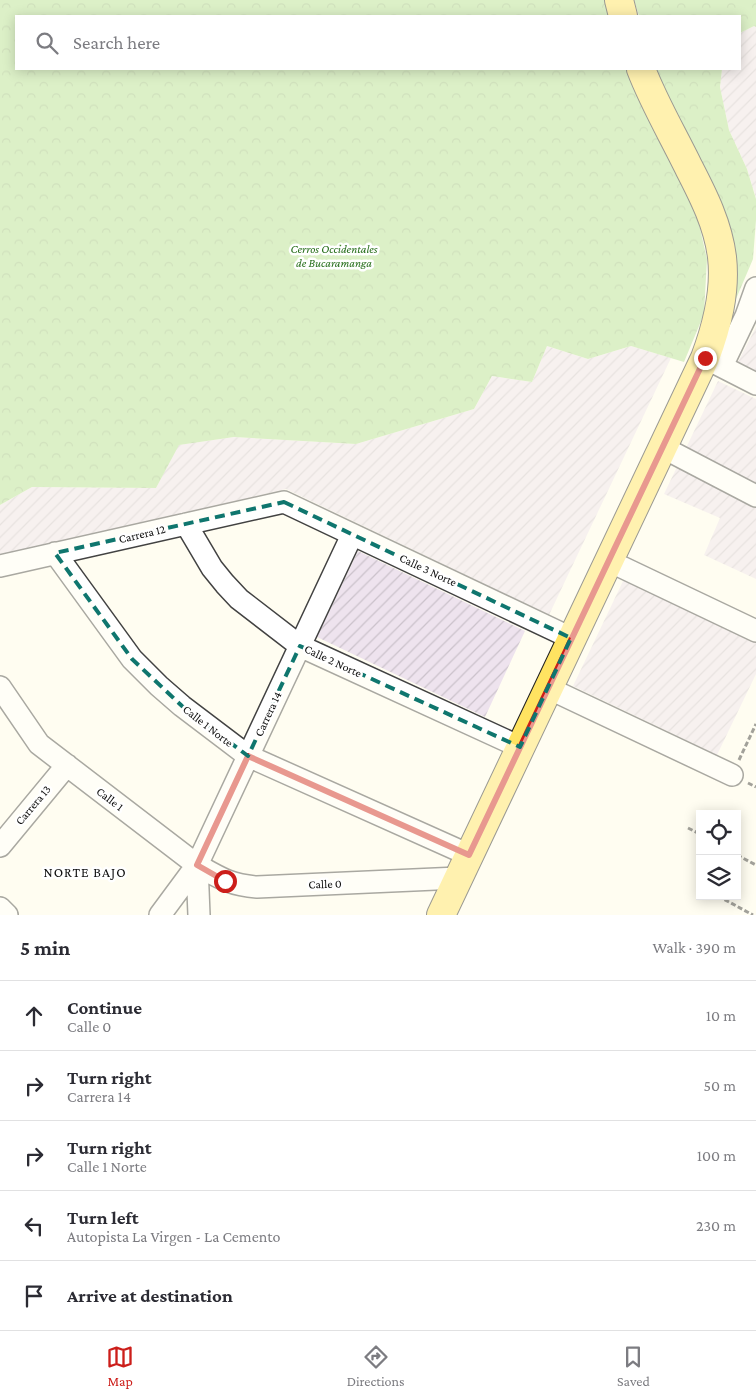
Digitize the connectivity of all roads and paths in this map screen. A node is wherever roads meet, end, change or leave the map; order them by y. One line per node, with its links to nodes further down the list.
1 (619, 0): 2 (main road)
2 (623, 15)
3 (641, 70): 5 (main road)
4 (756, 288): 5 (street)
5 (713, 362): 6 (street); 7 (main road)
6 (756, 384)
7 (662, 447): 8 (street); 13 (main road)
8 (756, 496)
9 (284, 502): 10 (street, Carrera 12); 11 (street, Calle 3 Norte)
10 (186, 524): 12 (street, Carrera 12); 17 (street, Calle 2 Norte)
11 (352, 535): 16 (street, Calle 3 Norte); 17 (street, Carrera 14)
12 (55, 553): 14 (street, Carrera 12); 22 (street, Calle 1 Norte)
13 (608, 560): 15 (street); 16 (main road)
14 (0, 566)
15 (756, 631)
16 (571, 638): 19 (main road)
17 (300, 646): 21 (street, Calle 2 Norte); 22 (street, Carrera 14)
18 (0, 687): 23 (street, Calle 1)
19 (548, 688): 21 (main road); 24 (street)
20 (756, 724): 24 (path)
21 (520, 747): 31 (main road)
22 (248, 756): 29 (street, Carrera 14); 31 (street, Calle 1 Norte)
23 (67, 765): 27 (street, Carrera 13); 29 (street, Calle 1)
24 (732, 775)
25 (688, 828): 26 (path)
26 (696, 832)
27 (0, 846)
28 (739, 855): 30 (path)
29 (197, 865): 31 (street, Calle 0); 35 (street, Carrera 14); 36 (street)
30 (756, 865)
31 (464, 867): 37 (main road)
32 (725, 900): 38 (path)
33 (0, 908): 34 (street)
34 (7, 915)
35 (160, 915)
36 (199, 915)
37 (441, 915)
38 (753, 915)

